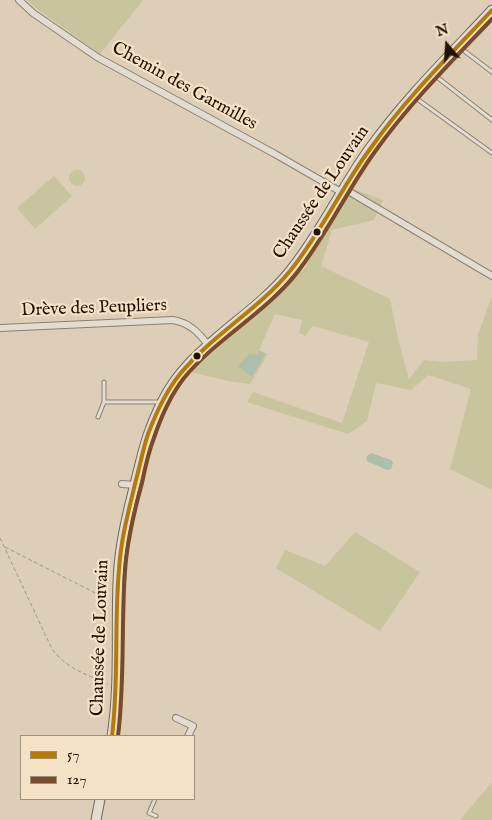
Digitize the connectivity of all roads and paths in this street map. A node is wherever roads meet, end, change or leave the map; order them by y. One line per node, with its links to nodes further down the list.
1 (19, 0): 9 (street, Chemin des Garmilles)
2 (492, 10): 3 (main road, Chaussée de Louvain)
3 (458, 46): 4 (lane); 5 (main road, Chaussée de Louvain)
4 (492, 72)
5 (432, 74): 6 (main road, Chaussée de Louvain); 7 (lane)
6 (412, 95): 8 (lane); 9 (main road, Chaussée de Louvain)
7 (492, 120)
8 (492, 152)
9 (342, 190): 10 (street, Chemin des Garmilles); 12 (main road, Chaussée de Louvain)
10 (492, 276)
11 (0, 328): 12 (street, Drève des Peupliers)
12 (209, 346): 15 (main road, Chaussée de Louvain)
13 (104, 382): 14 (lane)
14 (104, 402): 15 (lane); 16 (lane)
15 (162, 402): 18 (main road, Chaussée de Louvain)
16 (98, 417)
17 (122, 484): 18 (street)
18 (135, 485): 22 (main road, Chaussée de Louvain)
19 (0, 538): 21 (path)
20 (0, 544): 21 (path)
21 (3, 547): 22 (path); 23 (path)
22 (118, 604): 23 (main road, Chaussée de Louvain)
23 (117, 688): 25 (main road, Chaussée de Louvain)
24 (176, 718): 26 (street)
25 (112, 735)
26 (188, 735)
27 (100, 800): 30 (main road)
28 (155, 800): 29 (lane)
29 (156, 816)
30 (96, 820)

